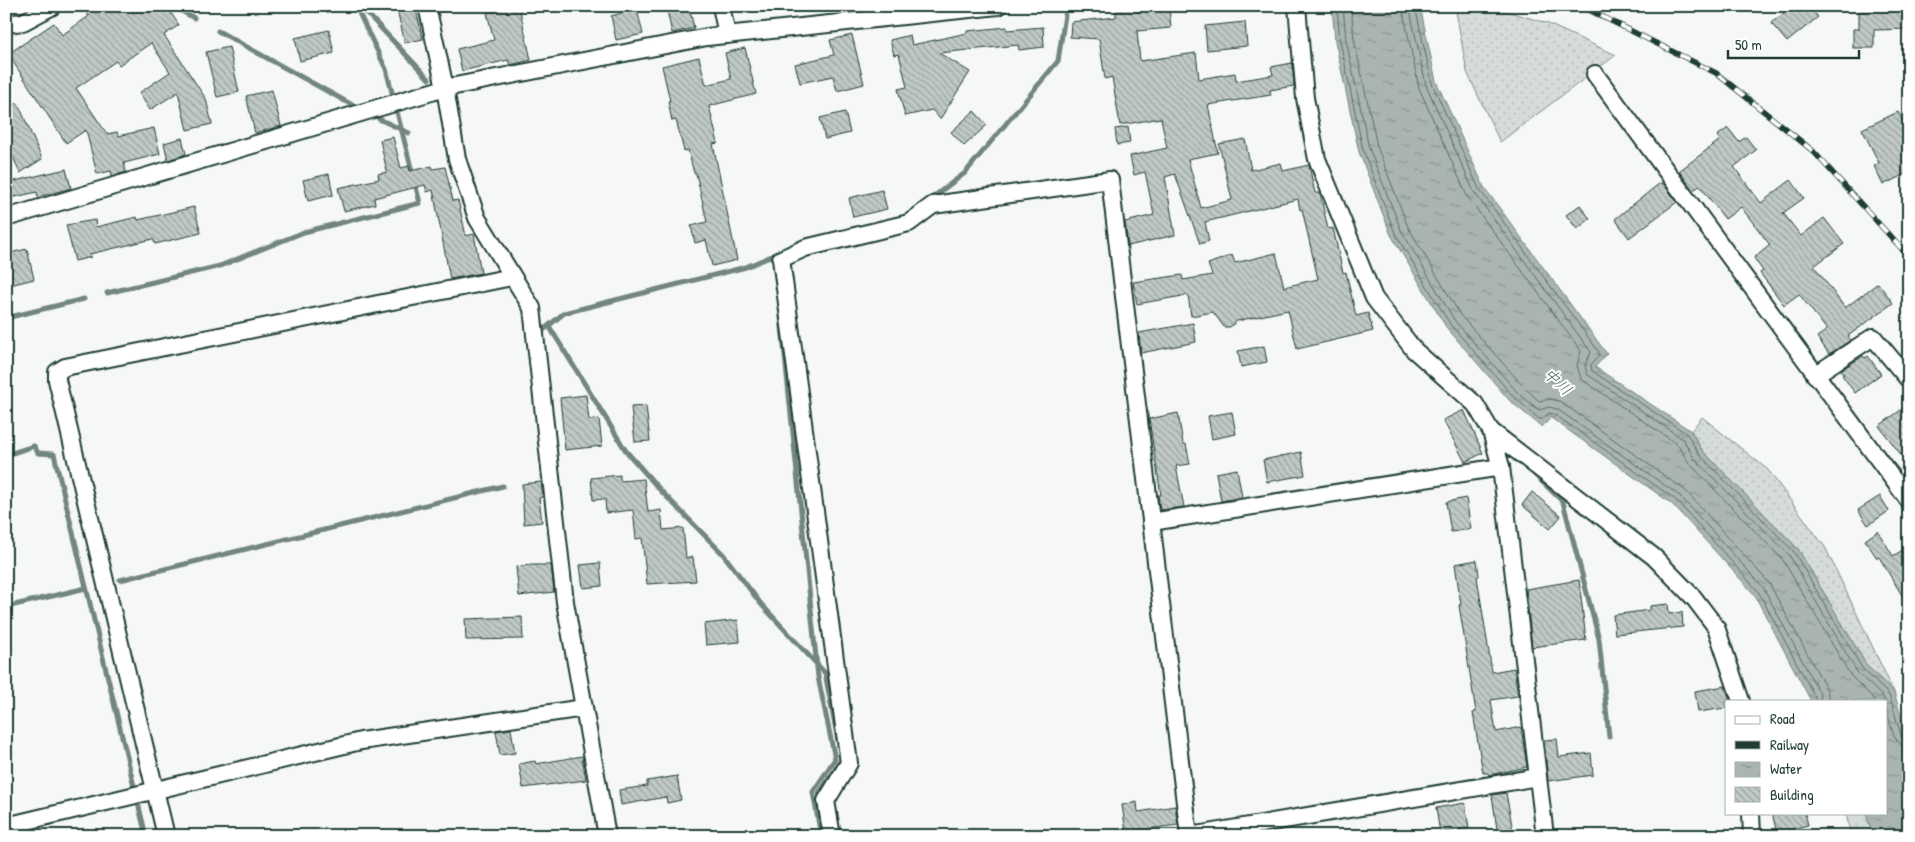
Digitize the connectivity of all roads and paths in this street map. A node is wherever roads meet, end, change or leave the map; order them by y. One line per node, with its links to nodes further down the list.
1 (53, 6): 6 (street)
2 (427, 6): 9 (street)
3 (720, 6): 7 (street)
4 (998, 6): 7 (street)
5 (1297, 6): 14 (street)
6 (6, 24)
7 (727, 35): 9 (street)
8 (1595, 74): 12 (street)
9 (445, 88): 10 (street); 11 (street)
10 (6, 218)
11 (512, 277): 19 (street); 21 (street)
12 (1822, 370): 13 (street); 16 (street)
13 (1909, 380)
14 (1491, 431): 15 (street); 18 (street)
15 (1501, 467): 17 (street); 20 (street)
16 (1909, 501)
17 (1150, 522): 26 (street); 27 (street)
18 (1741, 700)
19 (584, 708): 21 (street); 25 (street)
20 (1538, 777): 27 (street); 28 (street)
21 (150, 792): 23 (street); 24 (street)
22 (1751, 814): 29 (street)
23 (6, 826)
24 (166, 836)
25 (607, 836)
26 (832, 836)
27 (1189, 836)
28 (1545, 836)
29 (1752, 836)

